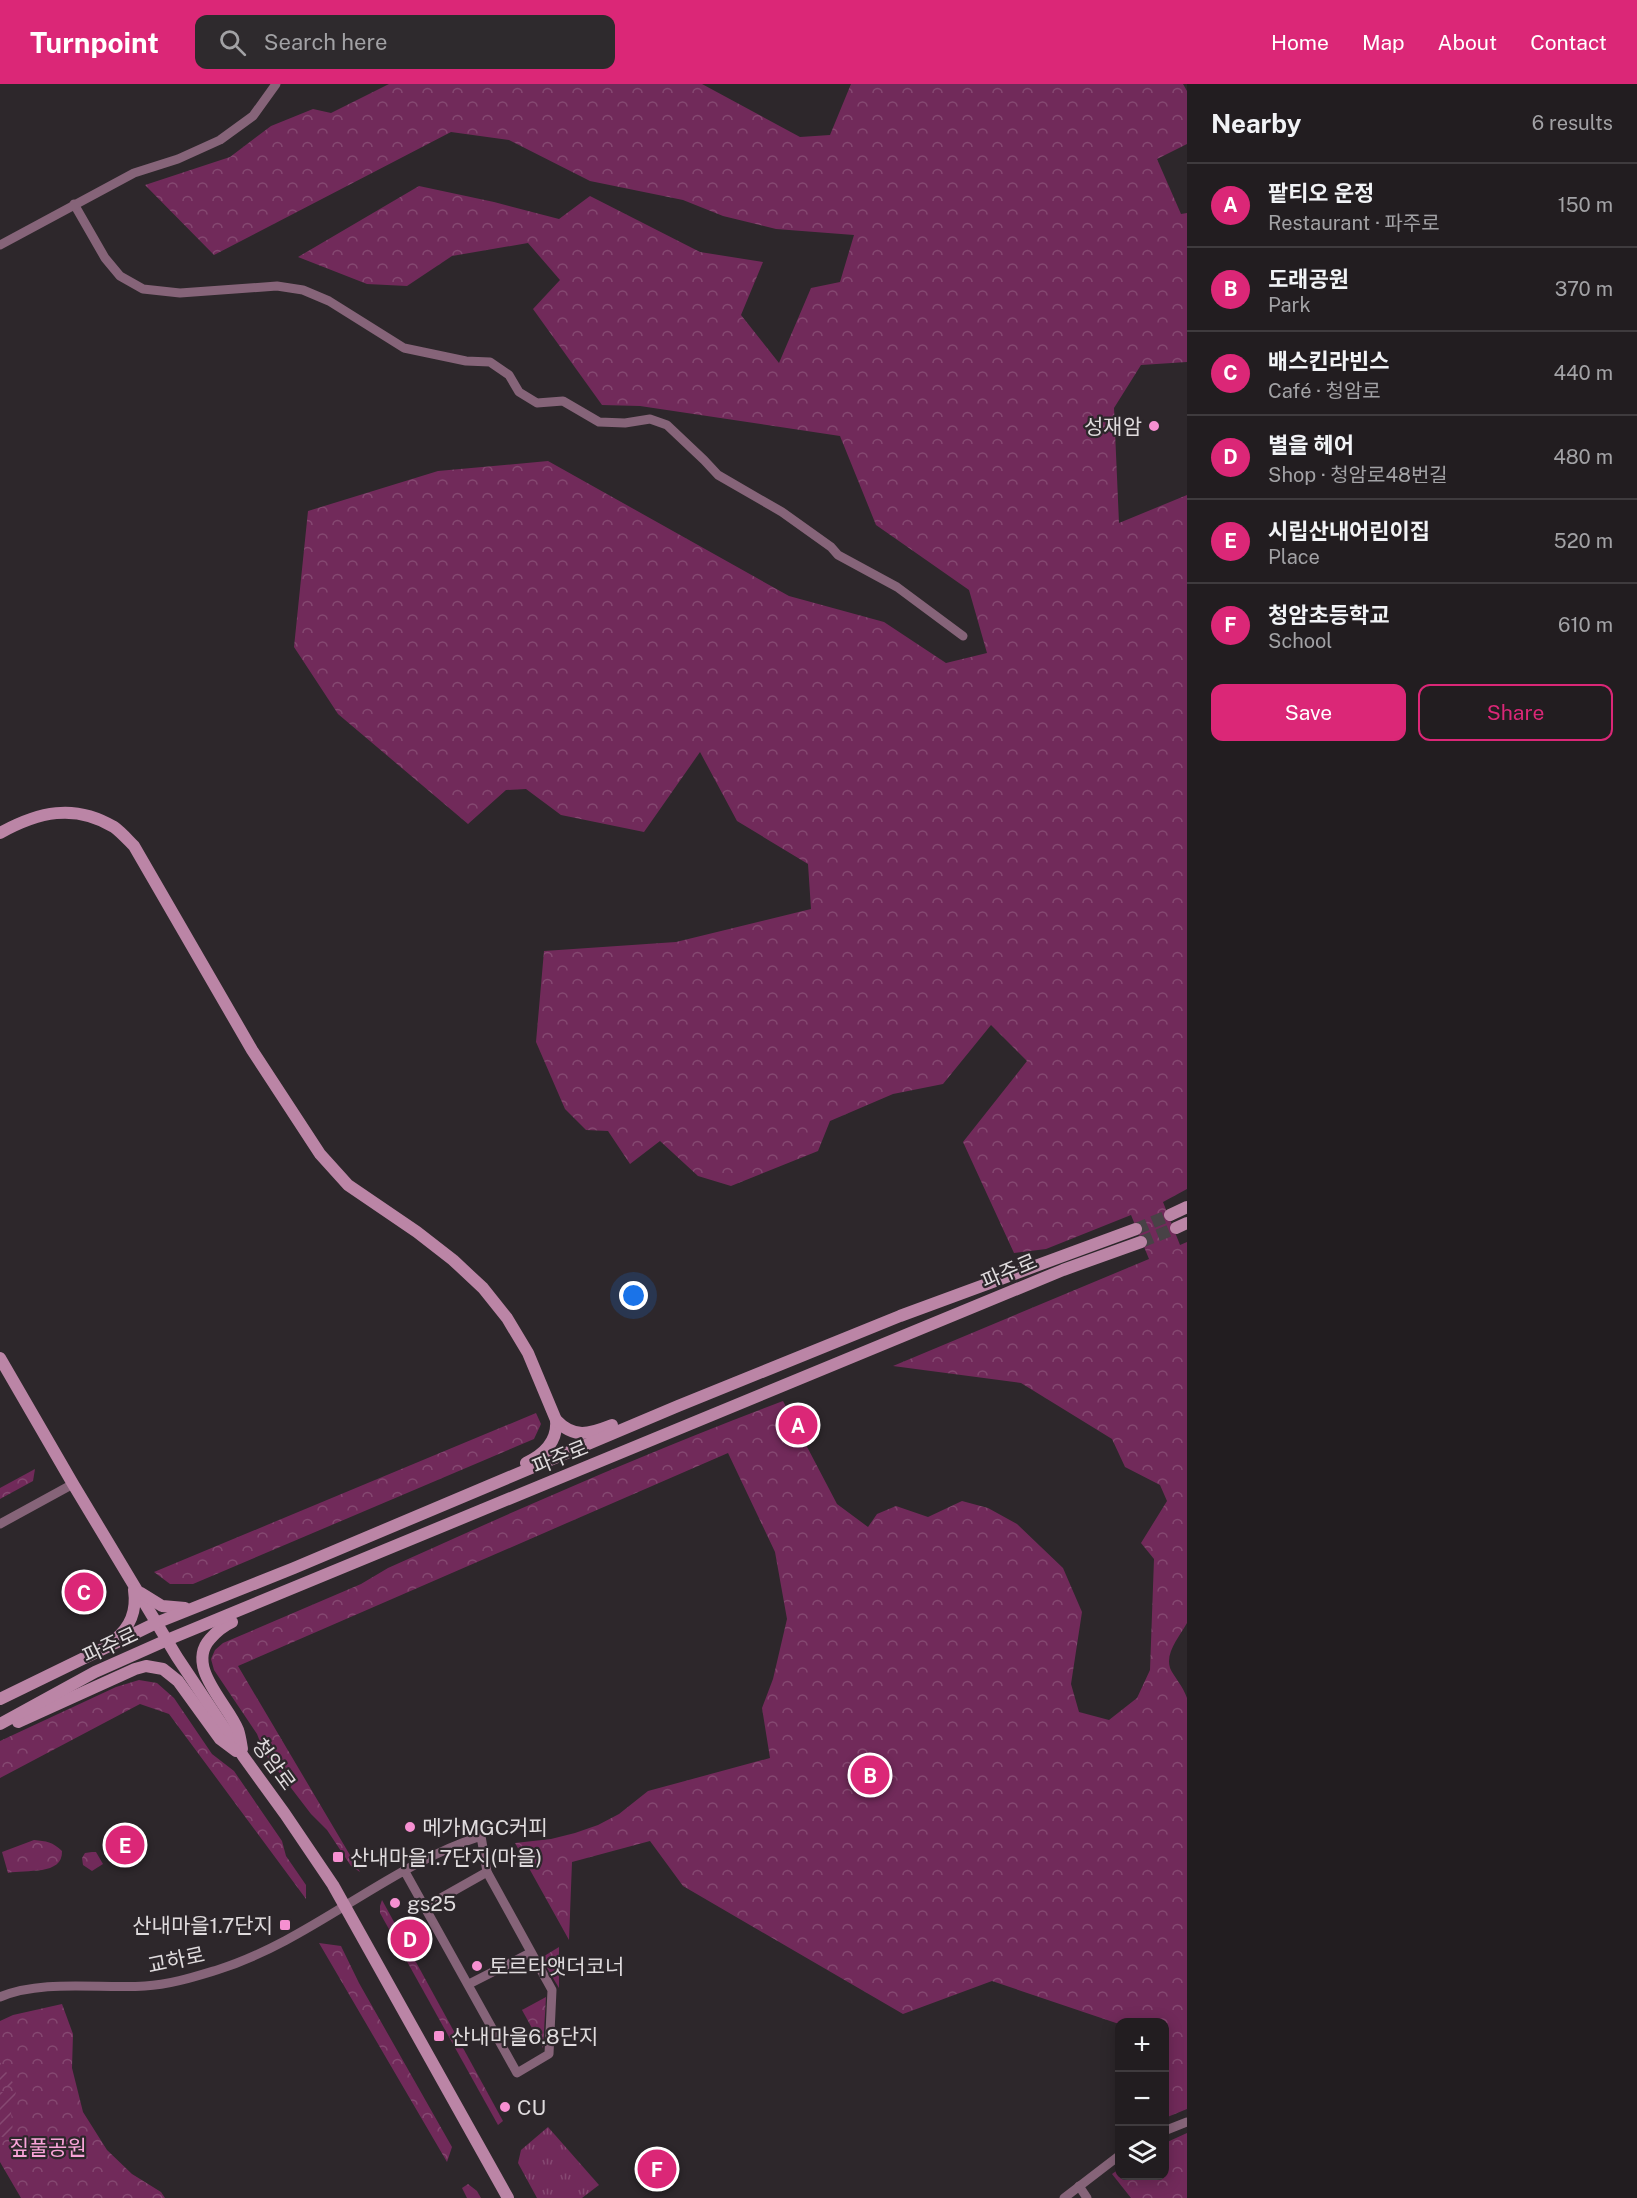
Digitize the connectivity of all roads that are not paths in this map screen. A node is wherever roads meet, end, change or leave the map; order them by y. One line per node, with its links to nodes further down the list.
1 (276, 84): 2 (street)
2 (74, 204): 3 (street); 4 (street)
3 (0, 245)
4 (963, 636)
5 (0, 833): 12 (main road)
6 (1187, 1207): 7 (main road)
7 (1170, 1215)
8 (1137, 1229): 11 (main road, 파주로)
9 (1141, 1242): 16 (main road, 파주로)
10 (0, 1358): 14 (main road, 청암로)
11 (665, 1411): 12 (main road); 13 (main road, 파주로)
12 (556, 1420): 13 (main road)
13 (504, 1480): 18 (main road, 파주로)
14 (73, 1484): 15 (street); 17 (main road, 청암로)
15 (0, 1524)
16 (353, 1564): 20 (main road, 파주로); 24 (main road)
17 (133, 1586): 18 (main road); 19 (main road, 청암로); 21 (main road)
18 (203, 1604): 19 (main road, 파주로)
19 (156, 1623): 20 (main road, 청암로); 21 (main road, 파주로)
20 (167, 1640): 23 (main road, 파주로); 24 (main road, 청암로)
21 (104, 1648): 22 (main road, 파주로)
22 (0, 1699)
23 (0, 1725): 24 (main road)
24 (243, 1756): 27 (main road, 청암로)
25 (404, 1869): 26 (street, 교하로); 27 (street, 교하로); 28 (street)
26 (487, 1872): 28 (street); 29 (street)
27 (345, 1905): 31 (street, 교하로); 36 (main road, 청암로)
28 (425, 1907): 30 (street)
29 (530, 1953): 30 (street); 30 (street)
30 (470, 1984)
31 (0, 1997)
32 (1187, 2122): 33 (street)
33 (1169, 2129)
34 (1115, 2158): 35 (street)
35 (1079, 2186): 37 (street); 38 (street)
36 (508, 2198)
37 (1064, 2198)
38 (1087, 2198)

